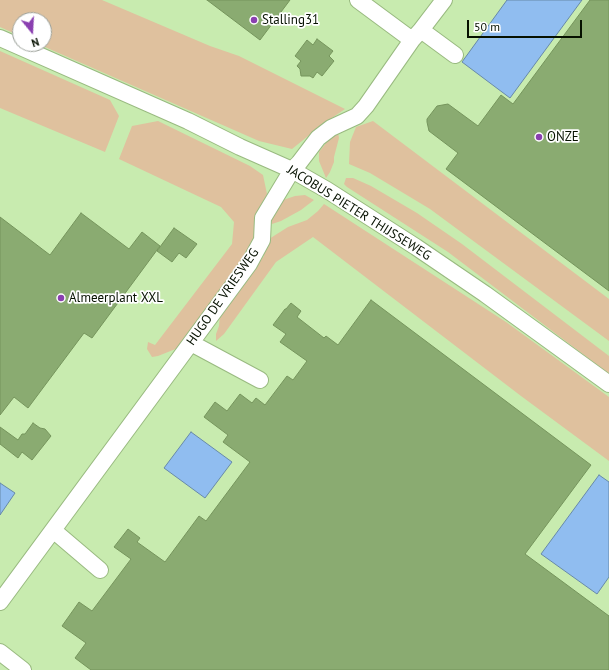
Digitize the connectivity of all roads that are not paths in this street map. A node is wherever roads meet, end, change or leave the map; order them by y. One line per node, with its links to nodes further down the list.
1 (358, 0): 3 (street)
2 (444, 0): 3 (street, HUGO DE VRIESWEG)
3 (416, 35): 5 (street); 6 (street, HUGO DE VRIESWEG)
4 (0, 38): 6 (street, JACOBUS PIETER THIJSSEWEG)
5 (455, 55)
6 (292, 170): 7 (street, HUGO DE VRIESWEG); 9 (street, JACOBUS PIETER THIJSSEWEG)
7 (191, 343): 8 (street); 10 (street, HUGO DE VRIESWEG)
8 (260, 380)
9 (609, 384)
10 (53, 530): 11 (street); 12 (street, HUGO DE VRIESWEG)
11 (100, 570)
12 (0, 602)
13 (0, 652): 14 (street)
14 (23, 670)

